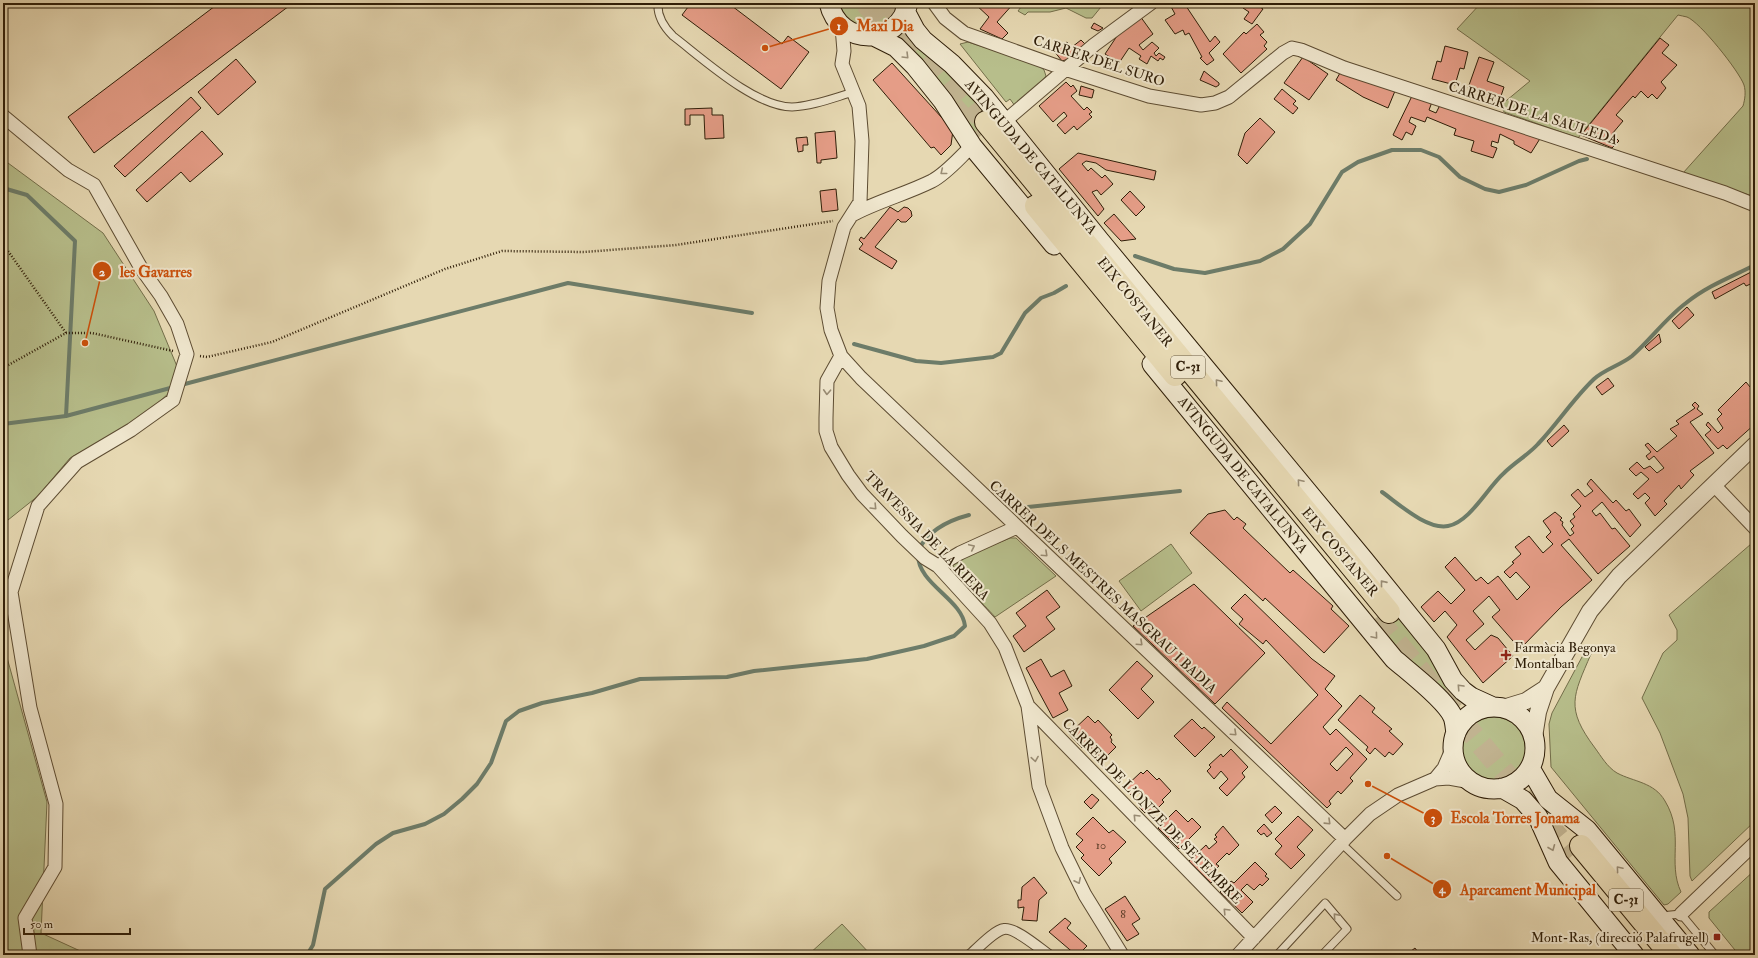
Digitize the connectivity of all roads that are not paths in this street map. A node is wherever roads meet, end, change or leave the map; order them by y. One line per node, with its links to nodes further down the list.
1 (658, 3): 11 (lane)
2 (829, 3): 6 (main road)
3 (934, 3): 10 (street, CARRER DEL SURO)
4 (1151, 3): 10 (street)
5 (907, 7): 7 (main road); 13 (main road, AVINGUDA DE CATALUNYA)
6 (842, 27): 7 (main road, AVINGUDA DE CATALUNYA); 9 (street)
7 (870, 36): 9 (street); 13 (main road, AVINGUDA DE CATALUNYA, one-way to 13)
8 (1301, 50): 10 (street, CARRER DEL SURO); 14 (street, CARRER DE LA SAULEDA)
9 (844, 51): 11 (street)
10 (1065, 69): 13 (street)
11 (854, 92): 15 (street)
12 (3, 116): 43 (street)
13 (985, 132): 15 (street, one-way to 15); 22 (highway, EIX COSTANER / C-31); 25 (main road, AVINGUDA DE CATALUNYA, one-way to 13); 29 (main road, AVINGUDA DE CATALUNYA, one-way to 29)
14 (1755, 205)
15 (851, 216): 16 (street)
16 (841, 356): 19 (street, CARRER DELS MESTRES MASGRAU I BADIA); 21 (street, TRAVESSIA DE LA RIERA, one-way to 21)
17 (1755, 446): 18 (street)
18 (1714, 485): 20 (street); 23 (street)
19 (1017, 527): 21 (street, one-way to 19); 34 (street, CARRER DELS MESTRES MASGRAU I BADIA, one-way to 34)
20 (1755, 528)
21 (938, 566): 24 (street, TRAVESSIA DE LA RIERA)
22 (1383, 615)
23 (1546, 688): 25 (street); 27 (street)
24 (1028, 706): 26 (street, CARRER DE L'ONZE DE SETEMBRE); 28 (street, TRAVESSIA DE LA RIERA)
25 (1498, 708): 27 (main road); 29 (main road)
26 (1054, 733): 28 (street); 40 (street, CARRER DE L'ONZE DE SETEMBRE, one-way to 26)
27 (1534, 737): 30 (main road)
28 (1032, 738): 46 (street, TRAVESSIA DE LA RIERA, one-way to 46)
29 (1455, 739): 31 (street); 32 (main road)
30 (1530, 768): 33 (main road); 38 (main road, one-way to 30)
31 (1435, 779): 32 (street); 34 (street)
32 (1471, 782): 33 (main road)
33 (1502, 788): 42 (main road, one-way to 42)
34 (1343, 841): 36 (lane); 40 (street)
35 (1755, 843): 37 (street)
36 (1398, 896)
37 (1681, 914): 38 (lane); 53 (lane)
38 (1658, 917): 39 (main road)
39 (1670, 932): 51 (main road); 52 (lane)
40 (1254, 938): 41 (street)
41 (1244, 953)
42 (1632, 953)
43 (30, 955)
44 (970, 955): 45 (street)
45 (1049, 955)
46 (1122, 955)
47 (1277, 955): 48 (lane, one-way to 47)
48 (1322, 955)
49 (1653, 955): 50 (highway, C-31)
50 (1671, 955)
51 (1690, 955)
52 (1698, 955)
53 (1715, 955)

